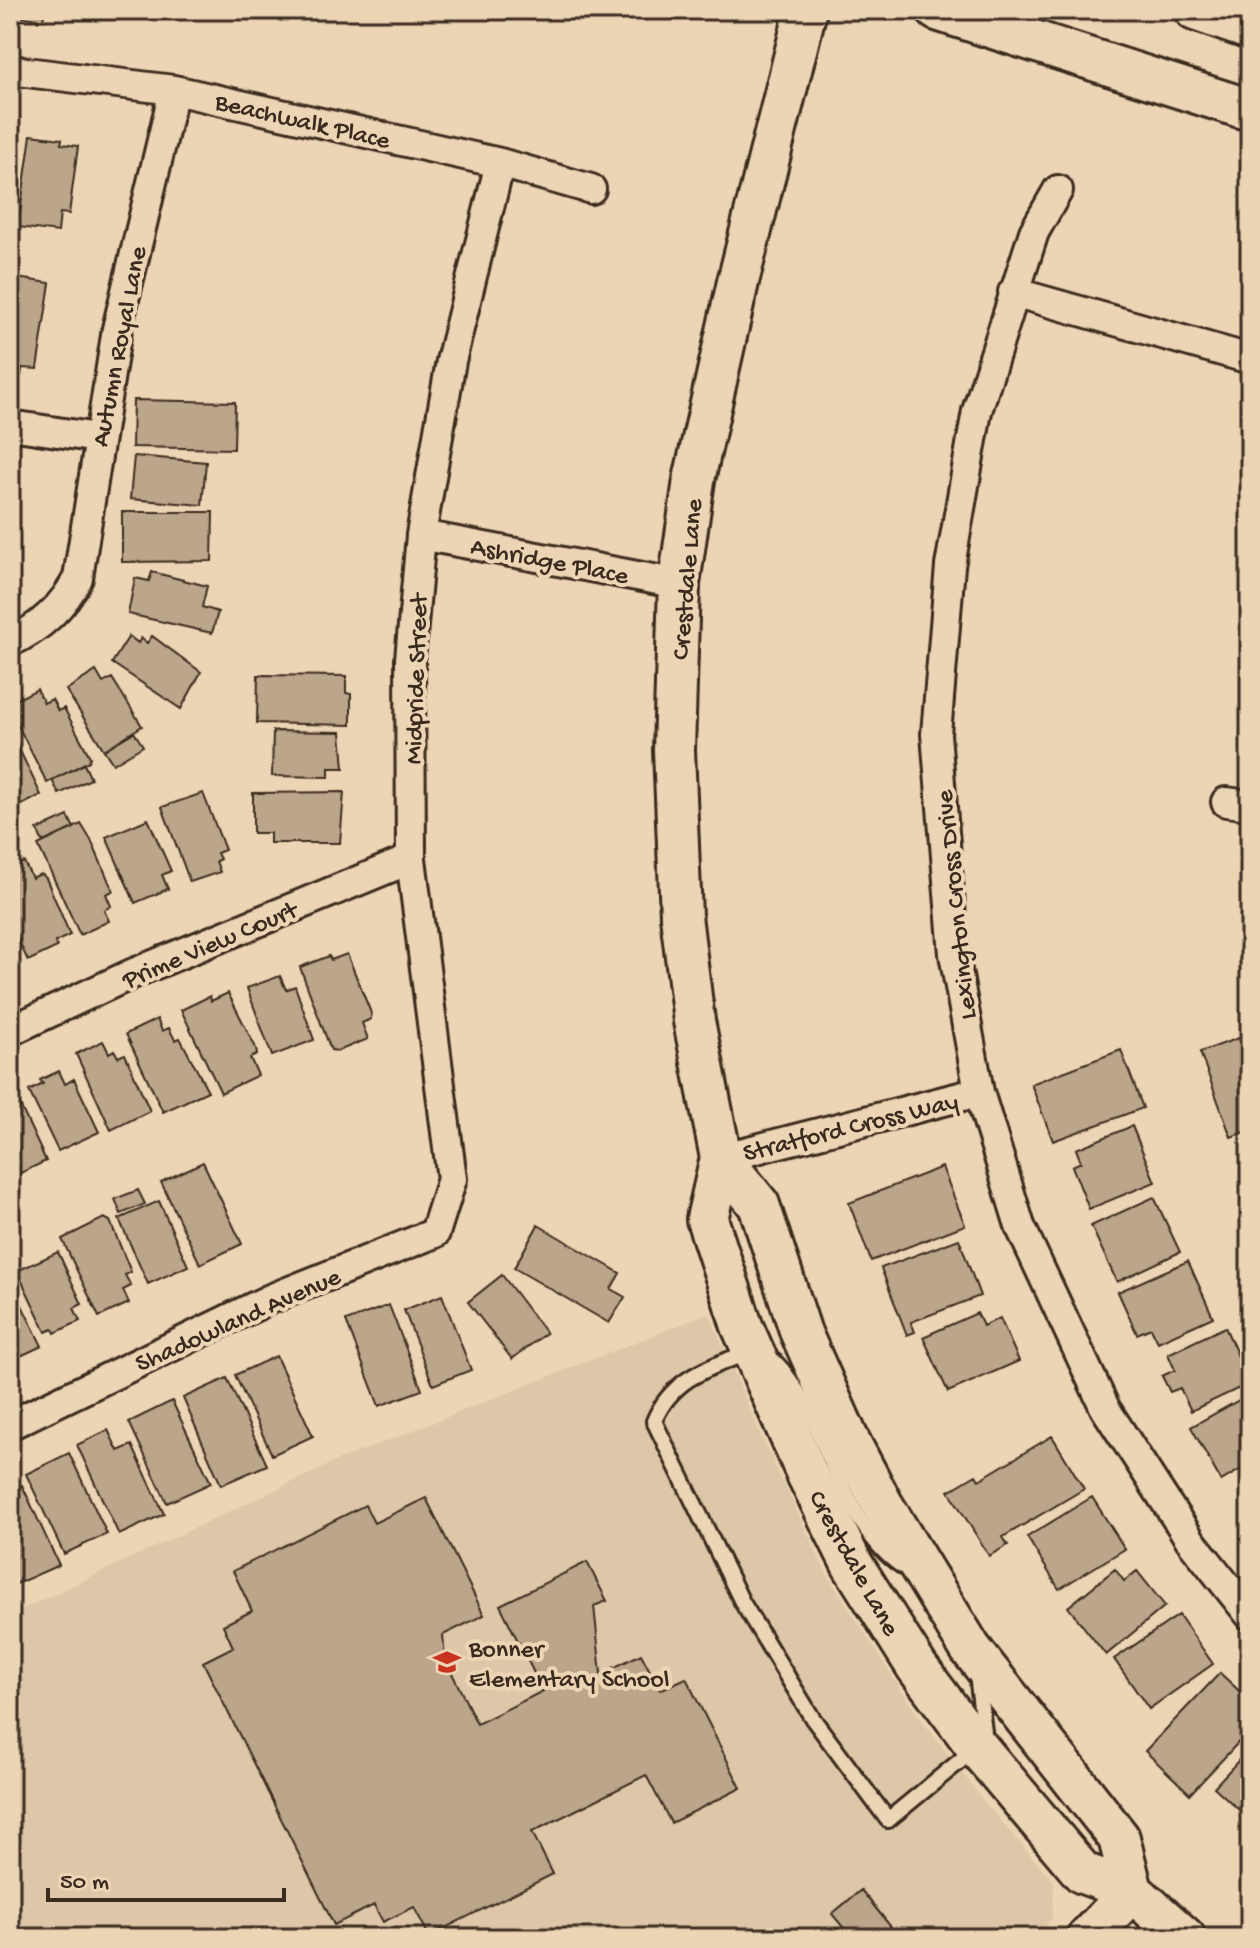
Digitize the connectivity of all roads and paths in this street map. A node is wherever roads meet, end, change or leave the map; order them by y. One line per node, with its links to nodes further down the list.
1 (806, 10): 16 (street, Crestdale Lane)
2 (937, 10): 7 (street)
3 (1195, 10): 4 (street)
4 (1250, 29)
5 (10, 70): 6 (street, Beachwalk Place)
6 (174, 90): 8 (street, Beachwalk Place); 14 (street, Autumn Royal Lane)
7 (1250, 110)
8 (500, 163): 9 (street, Beachwalk Place); 15 (street, Midpride Street)
9 (591, 189)
10 (1058, 190): 11 (street, Lexington Cross Drive)
11 (1013, 292): 12 (street); 20 (street, Lexington Cross Drive)
12 (1250, 359)
13 (10, 425): 14 (street)
14 (98, 438): 17 (street, Autumn Royal Lane)
15 (421, 535): 16 (street, Ashridge Place); 18 (street, Midpride Street)
16 (679, 584): 21 (street, Crestdale Lane)
17 (10, 642)
18 (411, 859): 19 (street, Prime View Court); 22 (street, Midpride Street)
19 (10, 1031)
20 (979, 1092): 21 (street, Stratford Cross Way); 26 (street, Lexington Cross Drive)
21 (721, 1158): 23 (street, Crestdale Lane); 25 (street, Crestdale Lane)
22 (445, 1200): 24 (street, Shadowland Avenue)
23 (752, 1351): 25 (lane); 28 (street, Crestdale Lane); 28 (lane)
24 (10, 1425)
25 (924, 1575): 27 (street, Crestdale Lane)
26 (1250, 1615)
27 (970, 1648): 28 (lane); 29 (street, Crestdale Lane)
28 (977, 1747): 29 (street, Crestdale Lane)
29 (1132, 1891): 30 (street); 31 (street, Crestdale Lane)
30 (1087, 1938)
31 (1185, 1938)

